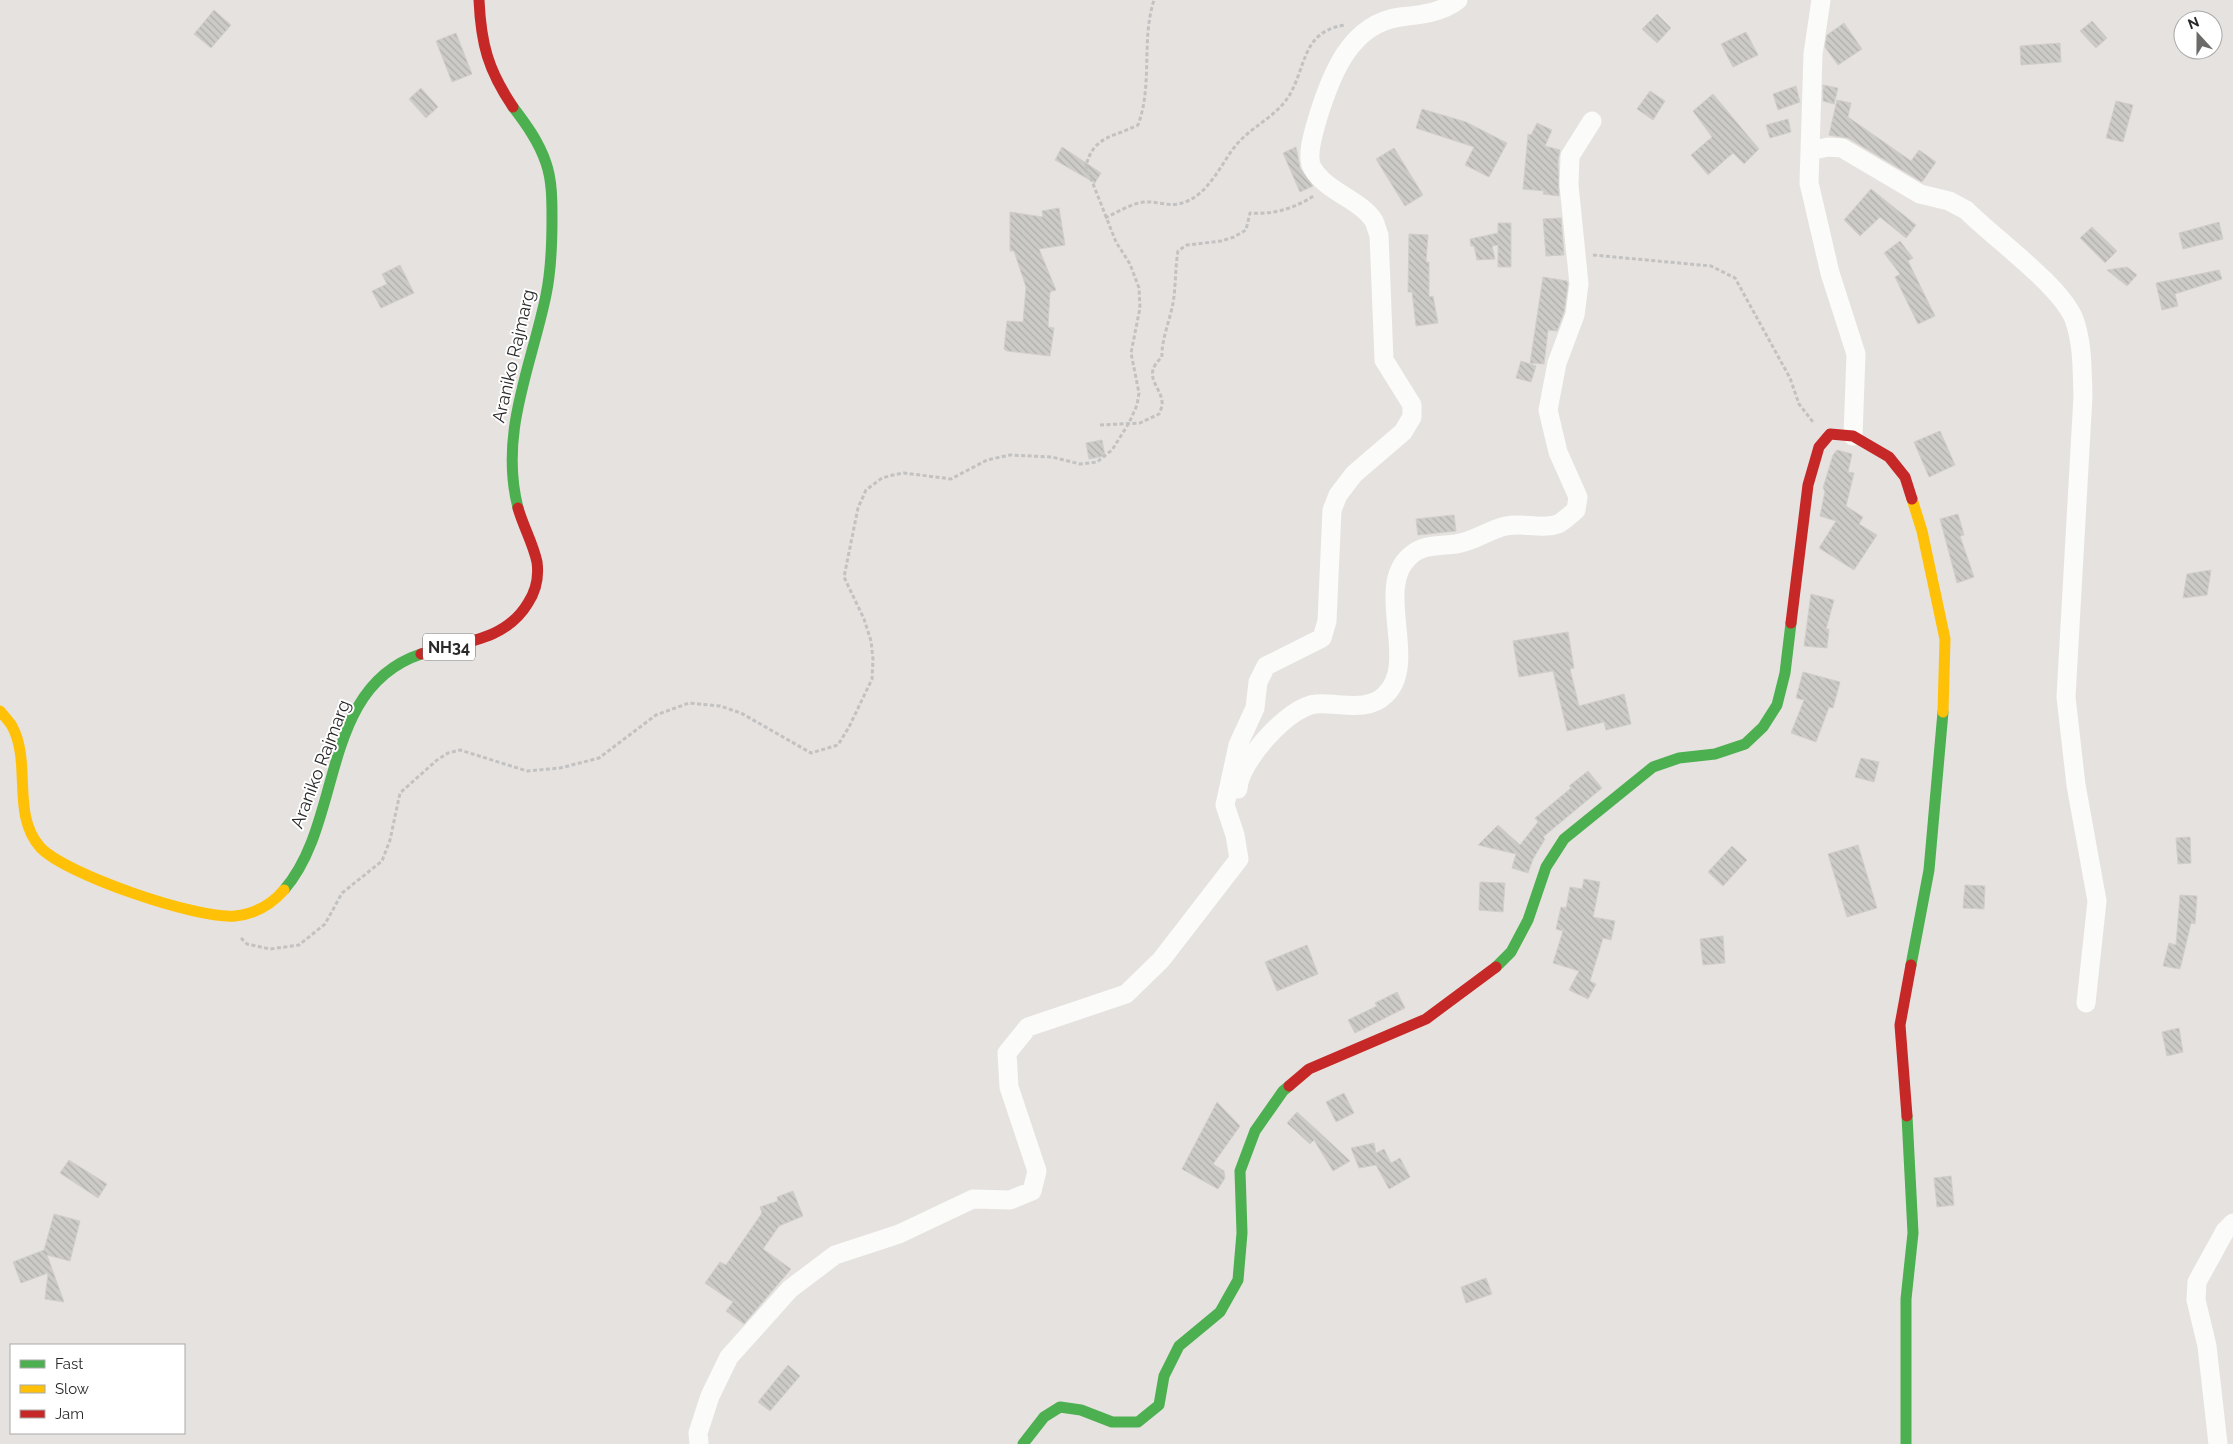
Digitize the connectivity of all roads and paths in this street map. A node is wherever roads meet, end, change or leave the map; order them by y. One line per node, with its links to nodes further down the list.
1 (480, 0): 17 (main road, Araniko Rajmarg / NH34)
2 (1154, 0): 9 (path)
3 (1458, 0): 8 (street)
4 (1821, 0): 7 (street)
5 (1355, 24): 9 (path)
6 (1592, 121): 10 (street)
7 (1810, 151): 14 (street); 18 (street)
8 (1313, 169): 11 (path); 16 (street)
9 (1105, 218): 11 (path)
10 (1578, 253): 13 (path); 16 (street)
11 (1129, 423): 12 (path); 17 (path)
12 (1100, 425)
13 (1830, 434): 14 (main road); 21 (main road)
14 (1853, 436): 22 (main road)
15 (0, 711): 17 (main road, Araniko Rajmarg / NH34)
16 (1236, 835): 20 (street)
17 (222, 918)
18 (2086, 1003)
19 (2233, 1223): 23 (street)
20 (699, 1444)
21 (1023, 1444)
22 (1906, 1444)
23 (2218, 1444)

